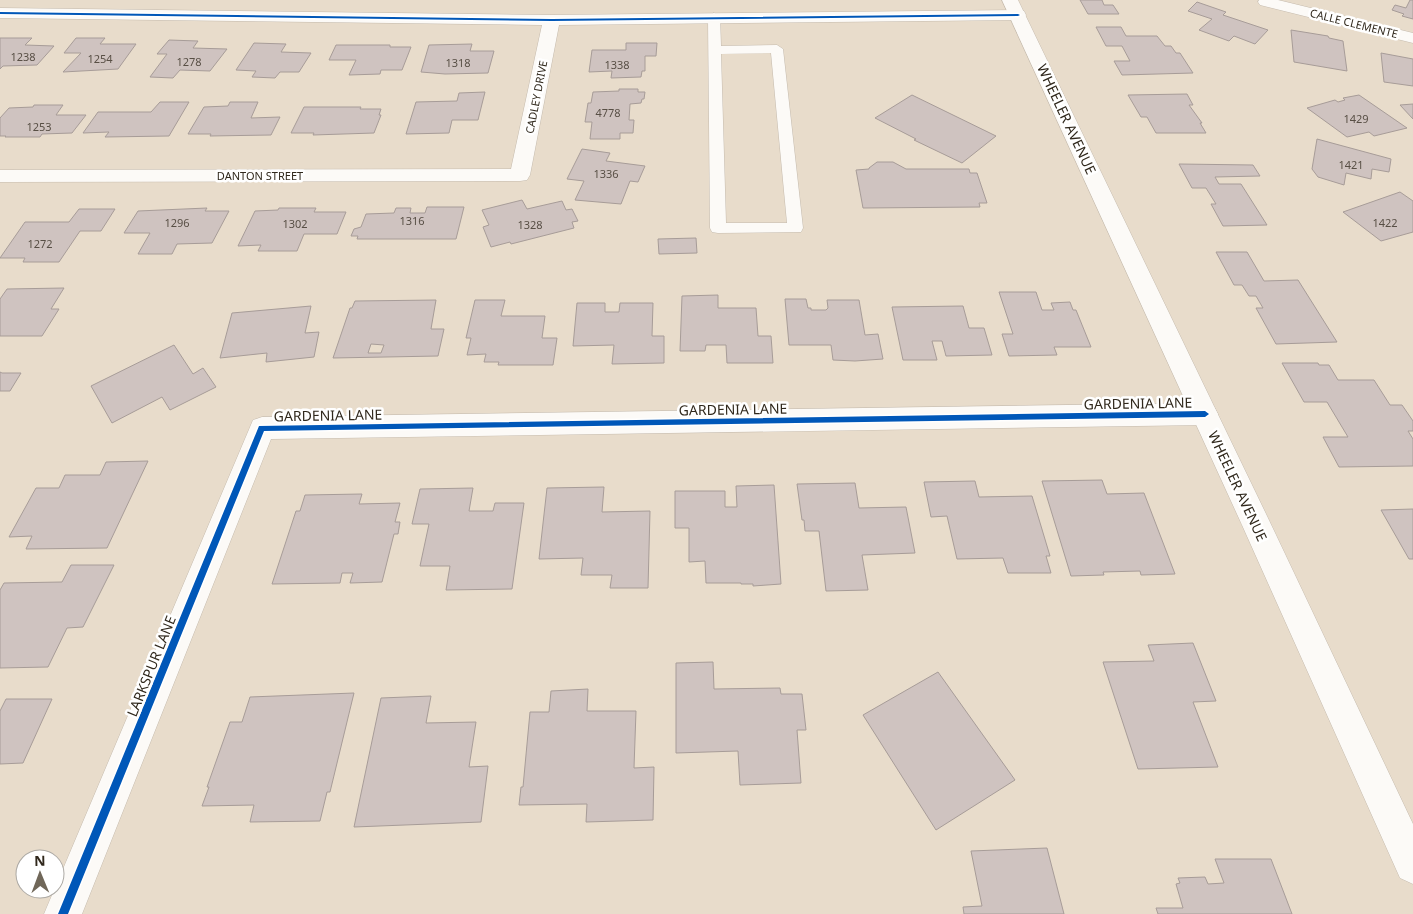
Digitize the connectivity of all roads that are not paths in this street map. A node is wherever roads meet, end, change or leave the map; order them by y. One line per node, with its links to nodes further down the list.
1 (670, 0): 5 (street)
2 (1266, 2): 8 (street, CALLE CLEMENTE)
3 (1014, 8): 6 (street); 12 (street, WHEELER AVENUE)
4 (0, 13): 7 (street)
5 (670, 17): 6 (street); 7 (street)
6 (714, 17): 9 (lane)
7 (552, 20): 10 (street, CADLEY DRIVE)
8 (1413, 38)
9 (714, 50): 9 (lane)
10 (520, 175): 11 (street, DANTON STREET)
11 (4, 181)
12 (1205, 414): 13 (street, GARDENIA LANE); 14 (street, WHEELER AVENUE)
13 (262, 428): 15 (street, LARKSPUR LANE)
14 (1413, 864)
15 (63, 914)

